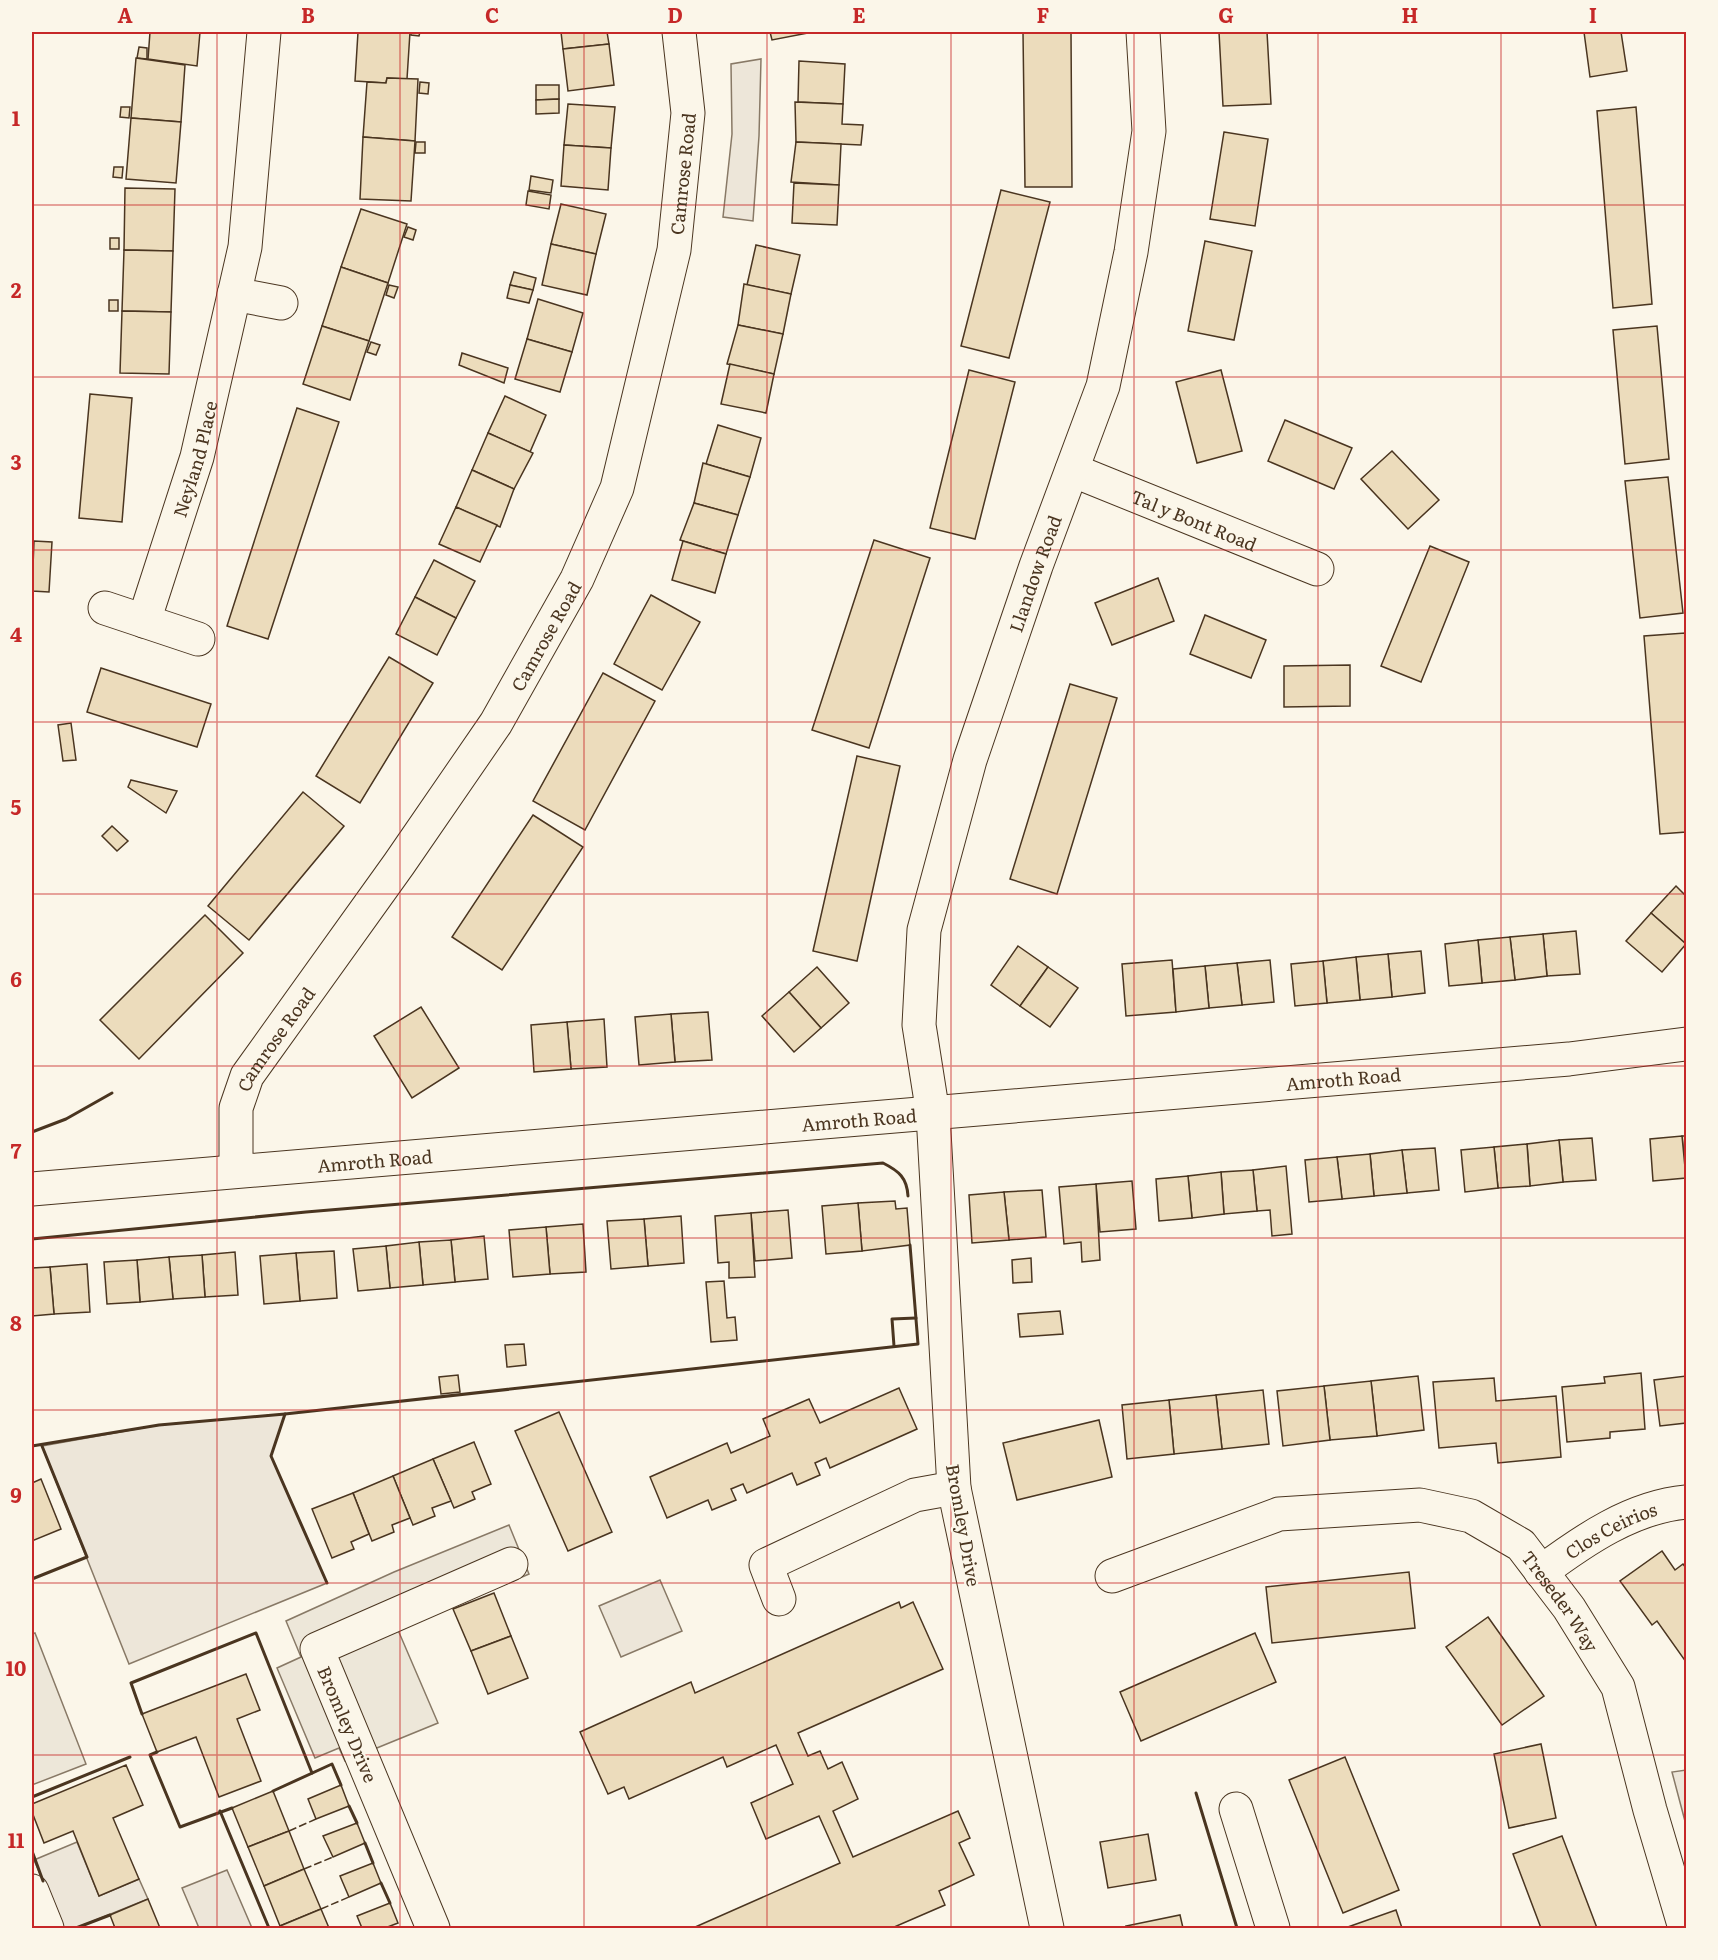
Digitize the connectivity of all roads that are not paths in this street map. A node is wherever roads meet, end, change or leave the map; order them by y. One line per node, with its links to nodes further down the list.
1 (264, 32): 4 (street, Neyland Place)
2 (679, 32): 13 (street, Camrose Road)
3 (1143, 32): 6 (street, Llandow Road)
4 (234, 294): 5 (street); 9 (street, Neyland Place)
5 (281, 303)
6 (1072, 470): 7 (street, Tal y Bont Road); 12 (street, Llandow Road)
7 (1317, 569)
8 (105, 608): 9 (street)
9 (144, 621): 10 (street)
10 (198, 639)
11 (1686, 1044): 12 (street, Amroth Road)
12 (933, 1114): 13 (street, Amroth Road); 15 (street, Bromley Drive)
13 (236, 1170): 14 (street, Amroth Road)
14 (32, 1189)
15 (954, 1488): 20 (street); 25 (street, Bromley Drive)
16 (1686, 1502): 18 (street, Clos Ceirios)
17 (511, 1564): 24 (street, Bromley Drive)
18 (1541, 1572): 19 (street, Treseder Way); 27 (street, Treseder Way)
19 (1112, 1576)
20 (779, 1599)
21 (1236, 1809): 26 (street)
22 (32, 1891): 23 (street)
23 (47, 1929)
24 (433, 1929)
25 (1047, 1929)
26 (1273, 1929)
27 (1685, 1929)

